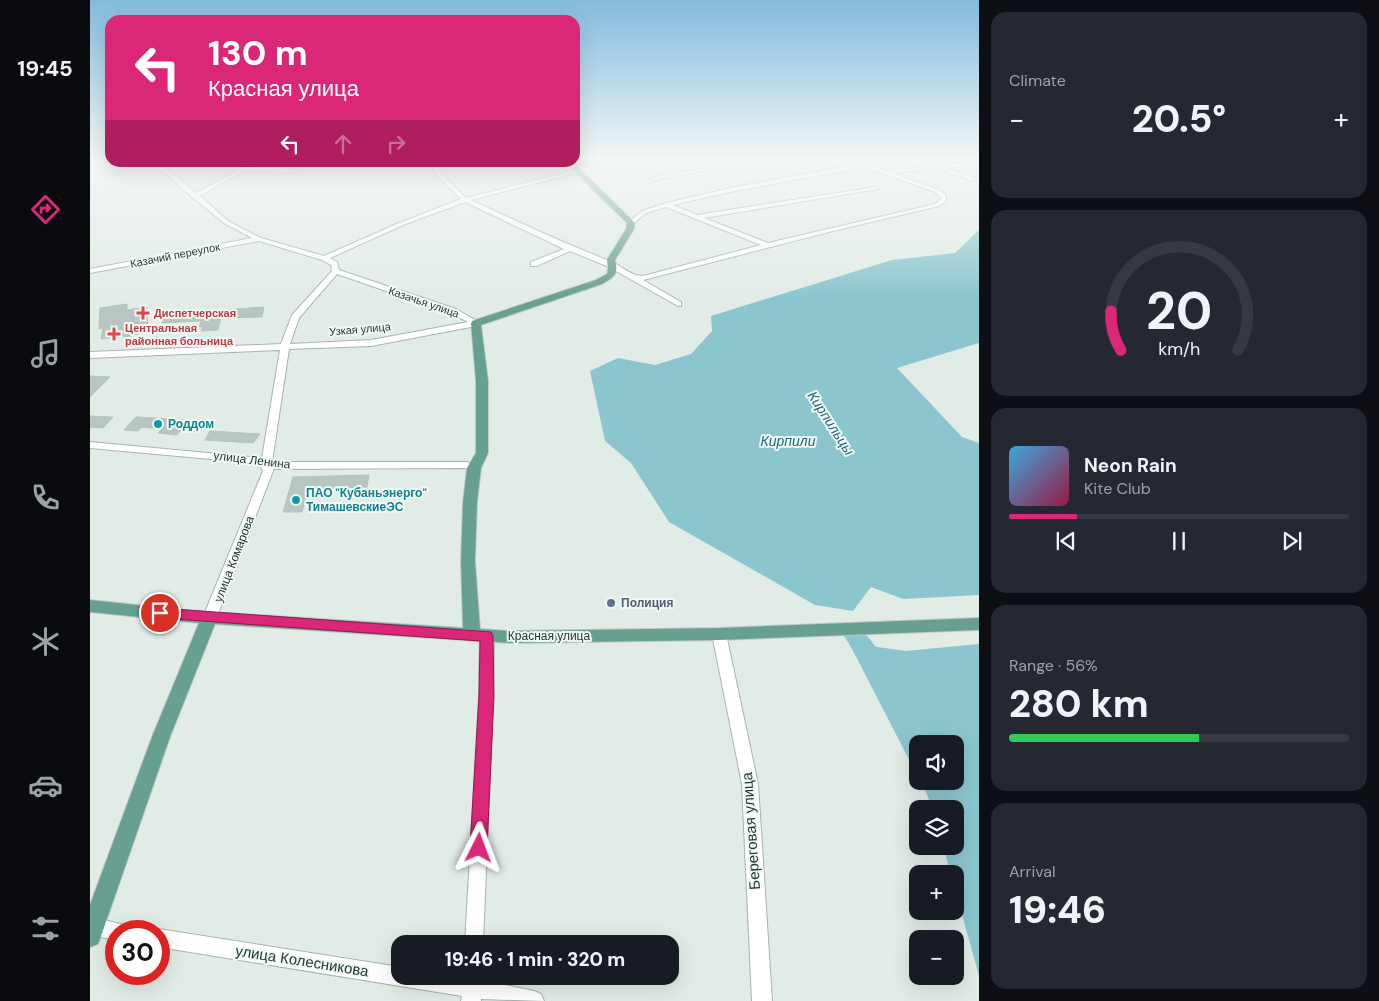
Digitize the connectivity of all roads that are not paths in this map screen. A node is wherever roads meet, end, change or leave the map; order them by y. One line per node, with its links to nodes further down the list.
1 (204, 205): 10 (street)
2 (452, 205): 13 (street)
3 (475, 205): 12 (street)
4 (612, 205): 9 (main road)
5 (666, 205): 8 (street); 9 (street)
6 (776, 205): 8 (street)
7 (937, 205): 11 (street)
8 (698, 217): 11 (street)
9 (631, 223): 15 (main road)
10 (259, 239): 13 (street); 16 (street, Казачий переулок)
11 (766, 245): 18 (street)
12 (570, 249): 14 (street); 15 (street)
13 (324, 258): 17 (street, Казачья улица)
14 (534, 264)
15 (612, 265): 18 (street); 20 (main road, Узкая улица)
16 (90, 271)
17 (336, 271): 20 (street, Казачья улица); 21 (street, улица Комарова)
18 (634, 278): 19 (street)
19 (678, 304)
20 (476, 323): 21 (street, Узкая улица); 25 (main road)
21 (286, 346): 22 (street, Узкая улица); 24 (street, улица Комарова)
22 (90, 356)
23 (90, 445): 24 (street, улица Ленина)
24 (266, 465): 25 (street, улица Ленина); 27 (street, улица Комарова)
25 (474, 468): 30 (main road)
26 (90, 606): 27 (main road, Красная улица)
27 (210, 617): 30 (main road, Красная улица); 31 (main road, улица Комарова)
28 (979, 624): 29 (main road, Красная улица)
29 (719, 634): 30 (main road, Красная улица); 37 (street, Береговая улица)
30 (479, 635): 33 (street)
31 (91, 930): 32 (street)
32 (105, 930)
33 (474, 935)
34 (170, 940): 35 (street, улица Колесникова)
35 (472, 988): 36 (street, улица Колесникова)
36 (534, 1001)
37 (762, 1001)

